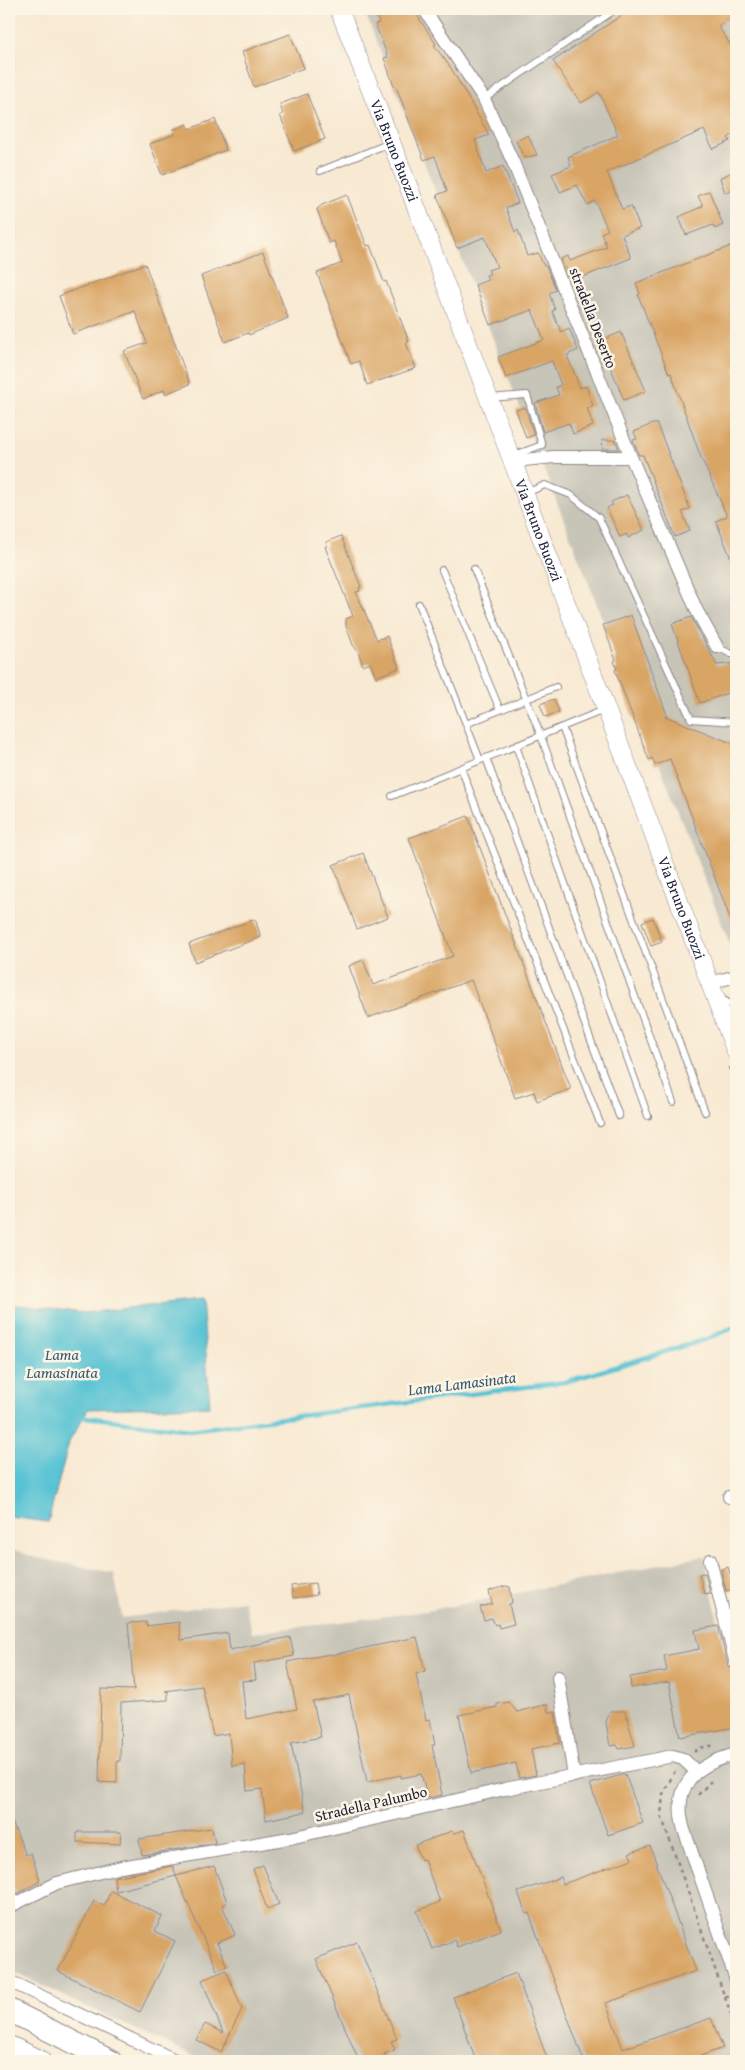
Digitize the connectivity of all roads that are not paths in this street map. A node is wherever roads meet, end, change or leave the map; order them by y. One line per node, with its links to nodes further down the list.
1 (339, 9): 5 (main road, Via Bruno Buozzi)
2 (424, 9): 4 (street, stradella Deserto)
3 (616, 9): 4 (lane)
4 (484, 99): 8 (street, stradella Deserto)
5 (391, 143): 6 (lane); 7 (main road, Via Bruno Buozzi)
6 (320, 171)
7 (489, 398): 9 (main road, Via Bruno Buozzi); 9 (lane)
8 (631, 457): 9 (street); 14 (street, stradella Deserto)
9 (513, 462): 10 (main road, Via Bruno Buozzi)
10 (525, 494): 18 (main road, Via Bruno Buozzi); 20 (lane)
11 (474, 569): 17 (lane)
12 (442, 570): 19 (lane)
13 (419, 604): 21 (lane)
14 (717, 647): 15 (lane)
15 (736, 654)
16 (556, 687): 17 (lane)
17 (526, 699): 19 (lane); 23 (lane)
18 (606, 709): 22 (lane); 29 (main road, Via Bruno Buozzi)
19 (500, 710): 21 (lane)
20 (736, 722)
21 (466, 724): 25 (lane)
22 (562, 727): 23 (lane); 33 (lane)
23 (541, 736): 24 (lane); 32 (lane)
24 (516, 746): 25 (lane); 35 (lane)
25 (483, 759): 26 (lane); 34 (lane)
26 (461, 768): 27 (lane); 36 (lane)
27 (392, 796)
28 (736, 976): 29 (street)
29 (712, 989): 30 (lane); 31 (main road, Via Bruno Buozzi)
30 (736, 1007)
31 (736, 1052)
32 (673, 1102)
33 (705, 1112)
34 (619, 1116)
35 (648, 1116)
36 (600, 1123)
37 (710, 1560): 38 (street)
38 (736, 1664)
39 (558, 1677): 42 (street)
40 (736, 1754): 41 (street)
41 (697, 1772): 42 (street, Stradella Palumbo); 44 (street)
42 (574, 1776): 43 (street, Stradella Palumbo)
43 (9, 1907)
44 (736, 1980)
45 (9, 1981): 50 (street)
46 (9, 2010): 49 (highway)
47 (9, 2046): 48 (highway)
48 (39, 2061)
49 (110, 2061)
50 (177, 2061)

